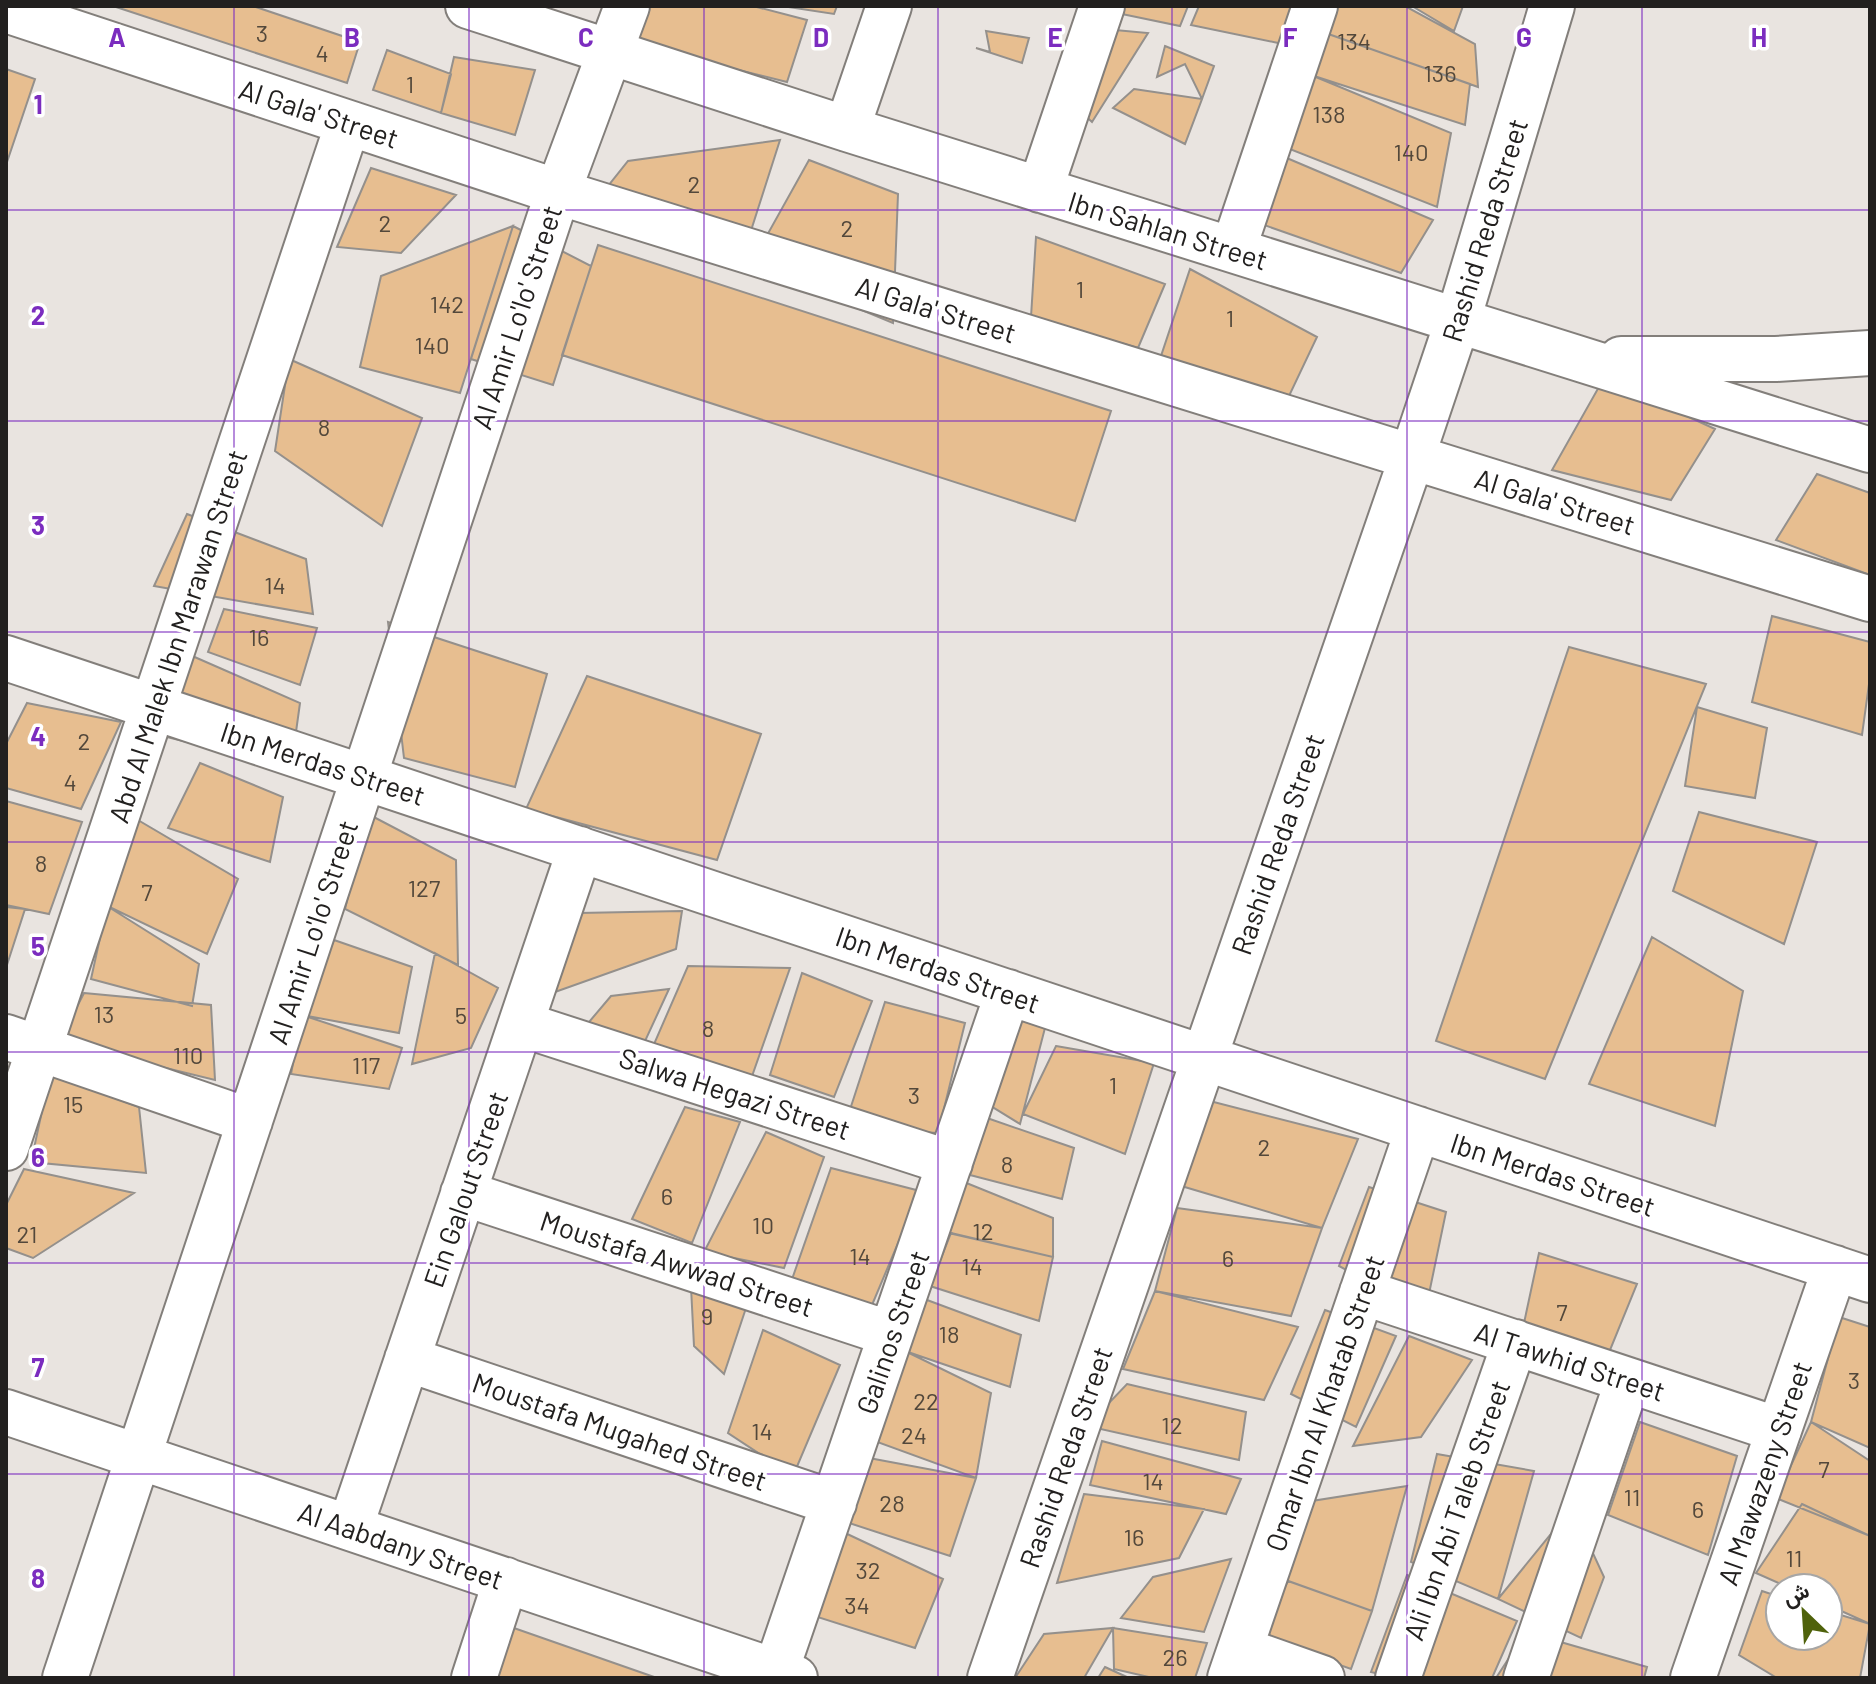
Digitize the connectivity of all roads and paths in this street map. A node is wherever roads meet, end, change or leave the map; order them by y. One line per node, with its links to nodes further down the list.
1 (468, 6): 8 (street, Ibn Sahlan Street)
2 (627, 6): 8 (street, Al Amir Lo'lo' Street)
3 (889, 6): 10 (street)
4 (1102, 6): 11 (street)
5 (1315, 6): 13 (street)
6 (1552, 6): 14 (street, Rashid Reda Street)
7 (6, 10): 9 (street, Al Gala' Street)
8 (610, 51): 10 (street, Ibn Sahlan Street); 12 (street, Al Amir Lo'lo' Street)
9 (348, 123): 12 (street, Al Gala' Street); 21 (street, Abd Al Malek Ibn Marawan Street)
10 (847, 129): 11 (street, Ibn Sahlan Street)
11 (1040, 190): 13 (street, Ibn Sahlan Street)
12 (558, 192): 18 (street, Al Gala' Street); 22 (street, Al Amir Lo'lo' Street)
13 (1233, 250): 14 (street, Ibn Sahlan Street)
14 (1458, 320): 16 (street, Ibn Sahlan Street); 18 (street, Rashid Reda Street)
15 (1870, 353): 16 (street)
16 (1587, 360): 17 (street, Ibn Sahlan Street)
17 (1870, 450)
18 (1412, 457): 19 (street, Al Gala' Street); 27 (street, Rashid Reda Street)
19 (1870, 599)
20 (6, 658): 21 (street, Ibn Merdas Street)
21 (154, 707): 22 (street, Ibn Merdas Street); 26 (street, Abd Al Malek Ibn Marawan Street)
22 (364, 777): 23 (street, Ibn Merdas Street); 28 (street, Al Amir Lo'lo' Street)
23 (580, 849): 24 (street, Ibn Merdas Street); 25 (street, Ein Galout Street)
24 (1008, 992): 27 (street, Ibn Merdas Street); 31 (street, Galinos Street)
25 (521, 1024): 31 (street, Salwa Hegazi Street); 32 (street, Ein Galout Street)
26 (23, 1043): 28 (street); 30 (street, Abd Al Malek Ibn Marawan Street)
27 (1202, 1058): 29 (street, Ibn Merdas Street); 49 (street, Rashid Reda Street)
28 (250, 1121): 41 (street, Al Amir Lo'lo' Street)
29 (1418, 1129): 33 (street, Ibn Merdas Street); 34 (street, Omar Ibn Al Khatab Street)
30 (6, 1148)
31 (950, 1163): 35 (street, Galinos Street)
32 (463, 1193): 35 (street, Moustafa Awwad Street); 37 (street, Ein Galout Street)
33 (1852, 1274): 40 (street, Al Mawazeny Street)
34 (1362, 1292): 36 (street, Al Tawhid Street); 45 (street, Omar Ibn Al Khatab Street)
35 (891, 1334): 42 (street, Galinos Street)
36 (1515, 1342): 38 (street, Al Tawhid Street); 51 (street, Ali Ibn Abi Taleb Street)
37 (407, 1359): 42 (street, Moustafa Mugahed Street); 43 (street, Ein Galout Street)
38 (1628, 1380): 40 (street, Al Tawhid Street); 52 (street)
39 (6, 1412): 41 (street, Al Aabdany Street)
40 (1779, 1430): 53 (street, Al Mawazeny Street)
41 (138, 1457): 43 (street, Al Aabdany Street); 47 (street, Al Amir Lo'lo' Street)
42 (834, 1503): 46 (street, Galinos Street)
43 (350, 1528): 44 (street, Al Aabdany Street)
44 (506, 1580): 46 (street, Al Aabdany Street); 48 (street)
45 (1235, 1663): 50 (street)
46 (786, 1675)
47 (65, 1678)
48 (474, 1678)
49 (990, 1678)
50 (1322, 1678)
51 (1398, 1678)
52 (1526, 1678)
53 (1693, 1678)

